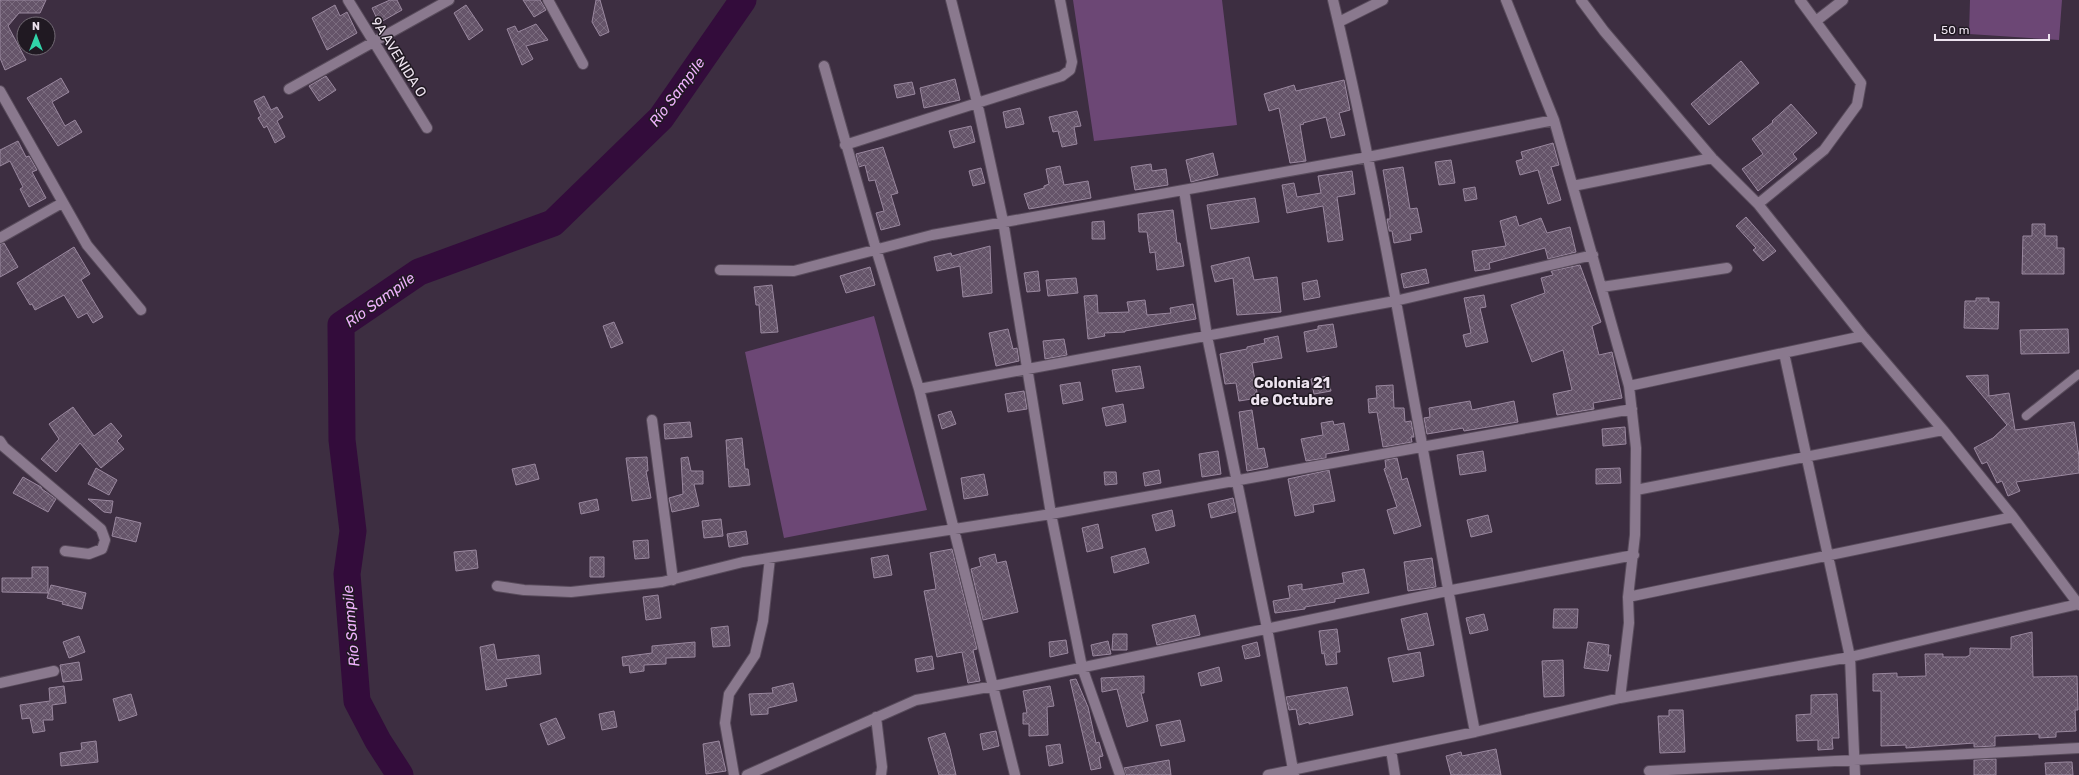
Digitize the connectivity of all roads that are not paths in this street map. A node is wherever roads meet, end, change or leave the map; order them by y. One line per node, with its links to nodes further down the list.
1 (348, 0): 14 (street, 9A AVENIDA O)
2 (449, 0): 14 (street)
3 (548, 0): 15 (street)
4 (951, 0): 19 (street)
5 (1060, 0): 19 (street)
6 (1333, 0): 13 (street)
7 (1383, 0): 13 (street)
8 (1506, 0): 20 (street)
9 (1581, 0): 24 (street)
10 (1800, 0): 12 (street)
11 (1843, 0): 12 (street)
12 (1816, 21): 28 (street)
13 (1339, 22): 23 (street)
14 (373, 42): 17 (street); 21 (street, 9A AVENIDA O)
15 (583, 64)
16 (824, 66): 22 (street)
17 (289, 89)
18 (0, 91): 27 (street)
19 (977, 102): 22 (street); 29 (street)
20 (1554, 120): 23 (street); 25 (street)
21 (427, 128)
22 (845, 144): 31 (street)
23 (1368, 157): 26 (street); 36 (street)
24 (1712, 158): 25 (street); 28 (street)
25 (1573, 186): 32 (street)
26 (1184, 190): 29 (street); 38 (street)
27 (62, 203): 30 (street); 37 (street)
28 (1758, 204): 39 (street)
29 (1003, 221): 31 (street); 41 (street)
30 (0, 238)
31 (876, 249): 34 (street); 44 (street)
32 (1593, 254): 35 (street); 36 (street)
33 (1727, 268): 35 (street)
34 (720, 270)
35 (1602, 287): 43 (street)
36 (1395, 301): 38 (street); 50 (street)
37 (141, 310)
38 (1207, 336): 41 (street); 52 (street)
39 (1863, 336): 40 (street); 48 (street)
40 (1784, 353): 43 (street); 51 (street)
41 (1027, 370): 44 (street); 54 (street)
42 (2079, 374): 46 (lane)
43 (1629, 386): 45 (street)
44 (919, 390): 56 (street)
45 (1632, 409): 50 (street); 53 (street)
46 (2026, 416)
47 (652, 420): 61 (street)
48 (1944, 430): 51 (street); 55 (street)
49 (1, 445): 57 (street)
50 (1421, 448): 52 (street); 63 (street)
51 (1806, 457): 53 (street); 59 (street)
52 (1236, 482): 54 (street); 66 (street)
53 (1636, 490): 58 (street)
54 (1051, 514): 56 (street); 68 (street)
55 (2013, 517): 59 (street); 65 (street)
56 (955, 528): 60 (street); 71 (street)
57 (65, 551)
58 (1634, 555): 63 (street); 64 (street)
59 (1828, 555): 64 (street); 67 (street)
60 (770, 558): 61 (street); 80 (street)
61 (673, 580): 62 (street)
62 (497, 586)
63 (1447, 591): 66 (street); 74 (street)
64 (1628, 597): 72 (street)
65 (2078, 605): 67 (street)
66 (1267, 628): 68 (street); 79 (street)
67 (1850, 657): 72 (street); 77 (street)
68 (1082, 667): 71 (street); 84 (street)
69 (54, 671): 70 (street)
70 (0, 683)
71 (994, 686): 73 (street); 83 (street)
72 (1620, 698): 74 (street)
73 (876, 716): 81 (street); 82 (street)
74 (1475, 732): 76 (street)
75 (2079, 748): 77 (street)
76 (1391, 750): 79 (street); 86 (street)
77 (1854, 760): 78 (street); 87 (street)
78 (1649, 771)
79 (1293, 773): 85 (street)
80 (734, 775)
81 (747, 775)
82 (881, 775)
83 (1015, 775)
84 (1120, 775)
85 (1268, 775)
86 (1395, 775)
87 (1855, 775)

